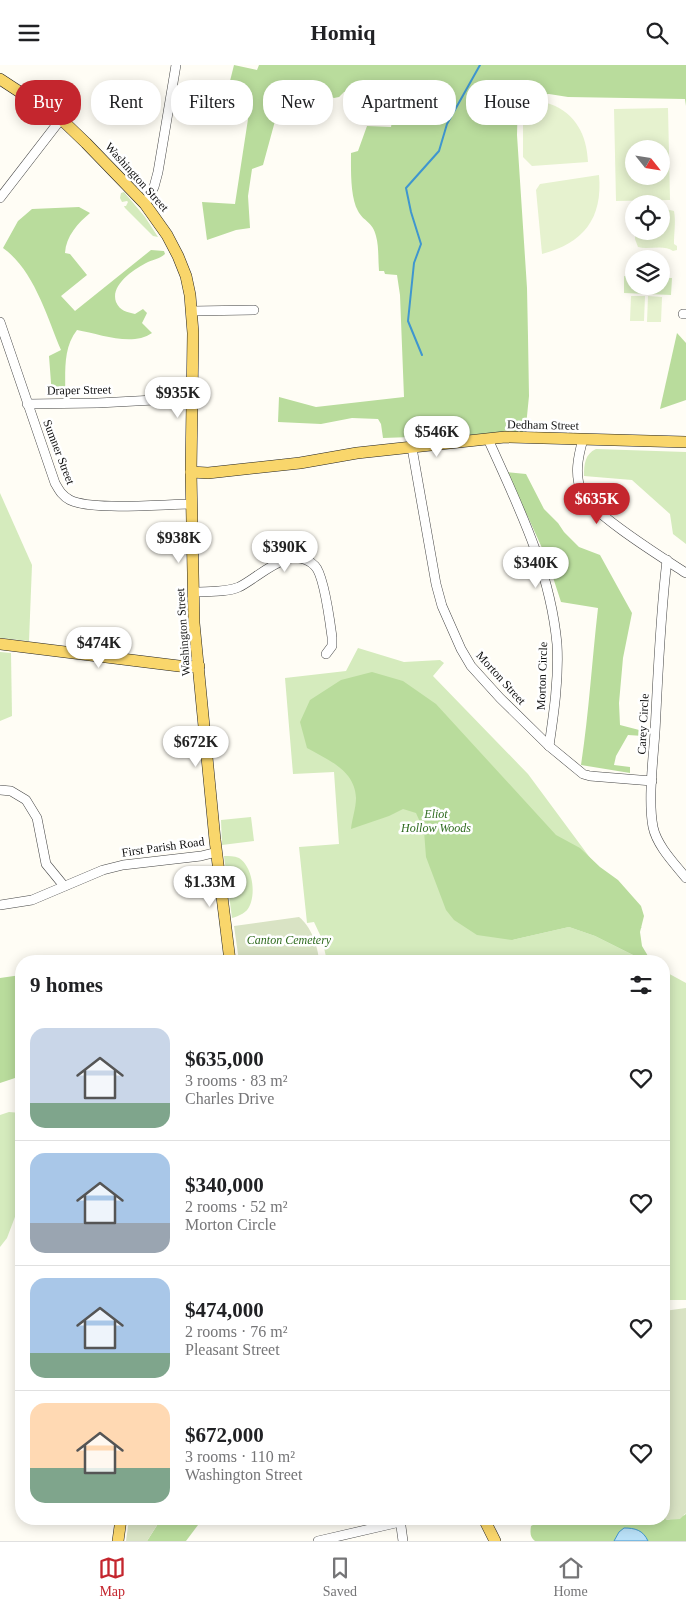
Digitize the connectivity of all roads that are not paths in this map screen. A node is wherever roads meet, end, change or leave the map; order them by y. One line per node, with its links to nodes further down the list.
1 (176, 65): 7 (street)
2 (0, 79): 3 (main road, Washington Street)
3 (15, 89)
4 (56, 125): 6 (street)
5 (67, 125): 7 (main road, Washington Street)
6 (0, 198)
7 (145, 204): 9 (main road, Washington Street)
8 (254, 309): 9 (street)
9 (192, 311): 11 (main road, Washington Street)
10 (0, 322): 12 (street, Sumner Street)
11 (192, 398): 12 (street, Draper Street); 17 (main road, Washington Street)
12 (27, 404): 18 (street, Sumner Street)
13 (488, 439): 14 (main road, Dedham Street); 16 (main road, Dedham Street); 25 (street, Morton Circle)
14 (582, 439): 15 (main road, Dedham Street); 19 (street)
15 (686, 442)
16 (412, 448): 17 (main road, Dedham Street); 25 (street, Morton Street)
17 (191, 472): 18 (main road, Washington Street)
18 (192, 504): 21 (main road, Washington Street)
19 (667, 561): 20 (street); 26 (street, Carey Circle)
20 (686, 573)
21 (193, 592): 23 (street); 24 (main road, Washington Street)
22 (0, 644): 24 (main road)
23 (326, 654)
24 (199, 666): 28 (main road, Washington Street)
25 (549, 746): 26 (street, Morton Street)
26 (652, 781): 29 (street, Carey Circle)
27 (0, 790): 30 (street)
28 (217, 852): 30 (street, First Parish Road); 32 (main road, Washington Street)
29 (686, 878)
30 (64, 886): 31 (street, First Parish Road)
31 (0, 905)
32 (229, 955)
33 (120, 1525): 37 (main road)
34 (384, 1525): 38 (street)
35 (401, 1525): 39 (street)
36 (487, 1525): 40 (main road)
37 (118, 1541)
38 (318, 1541)
39 (403, 1541)
40 (495, 1541)

